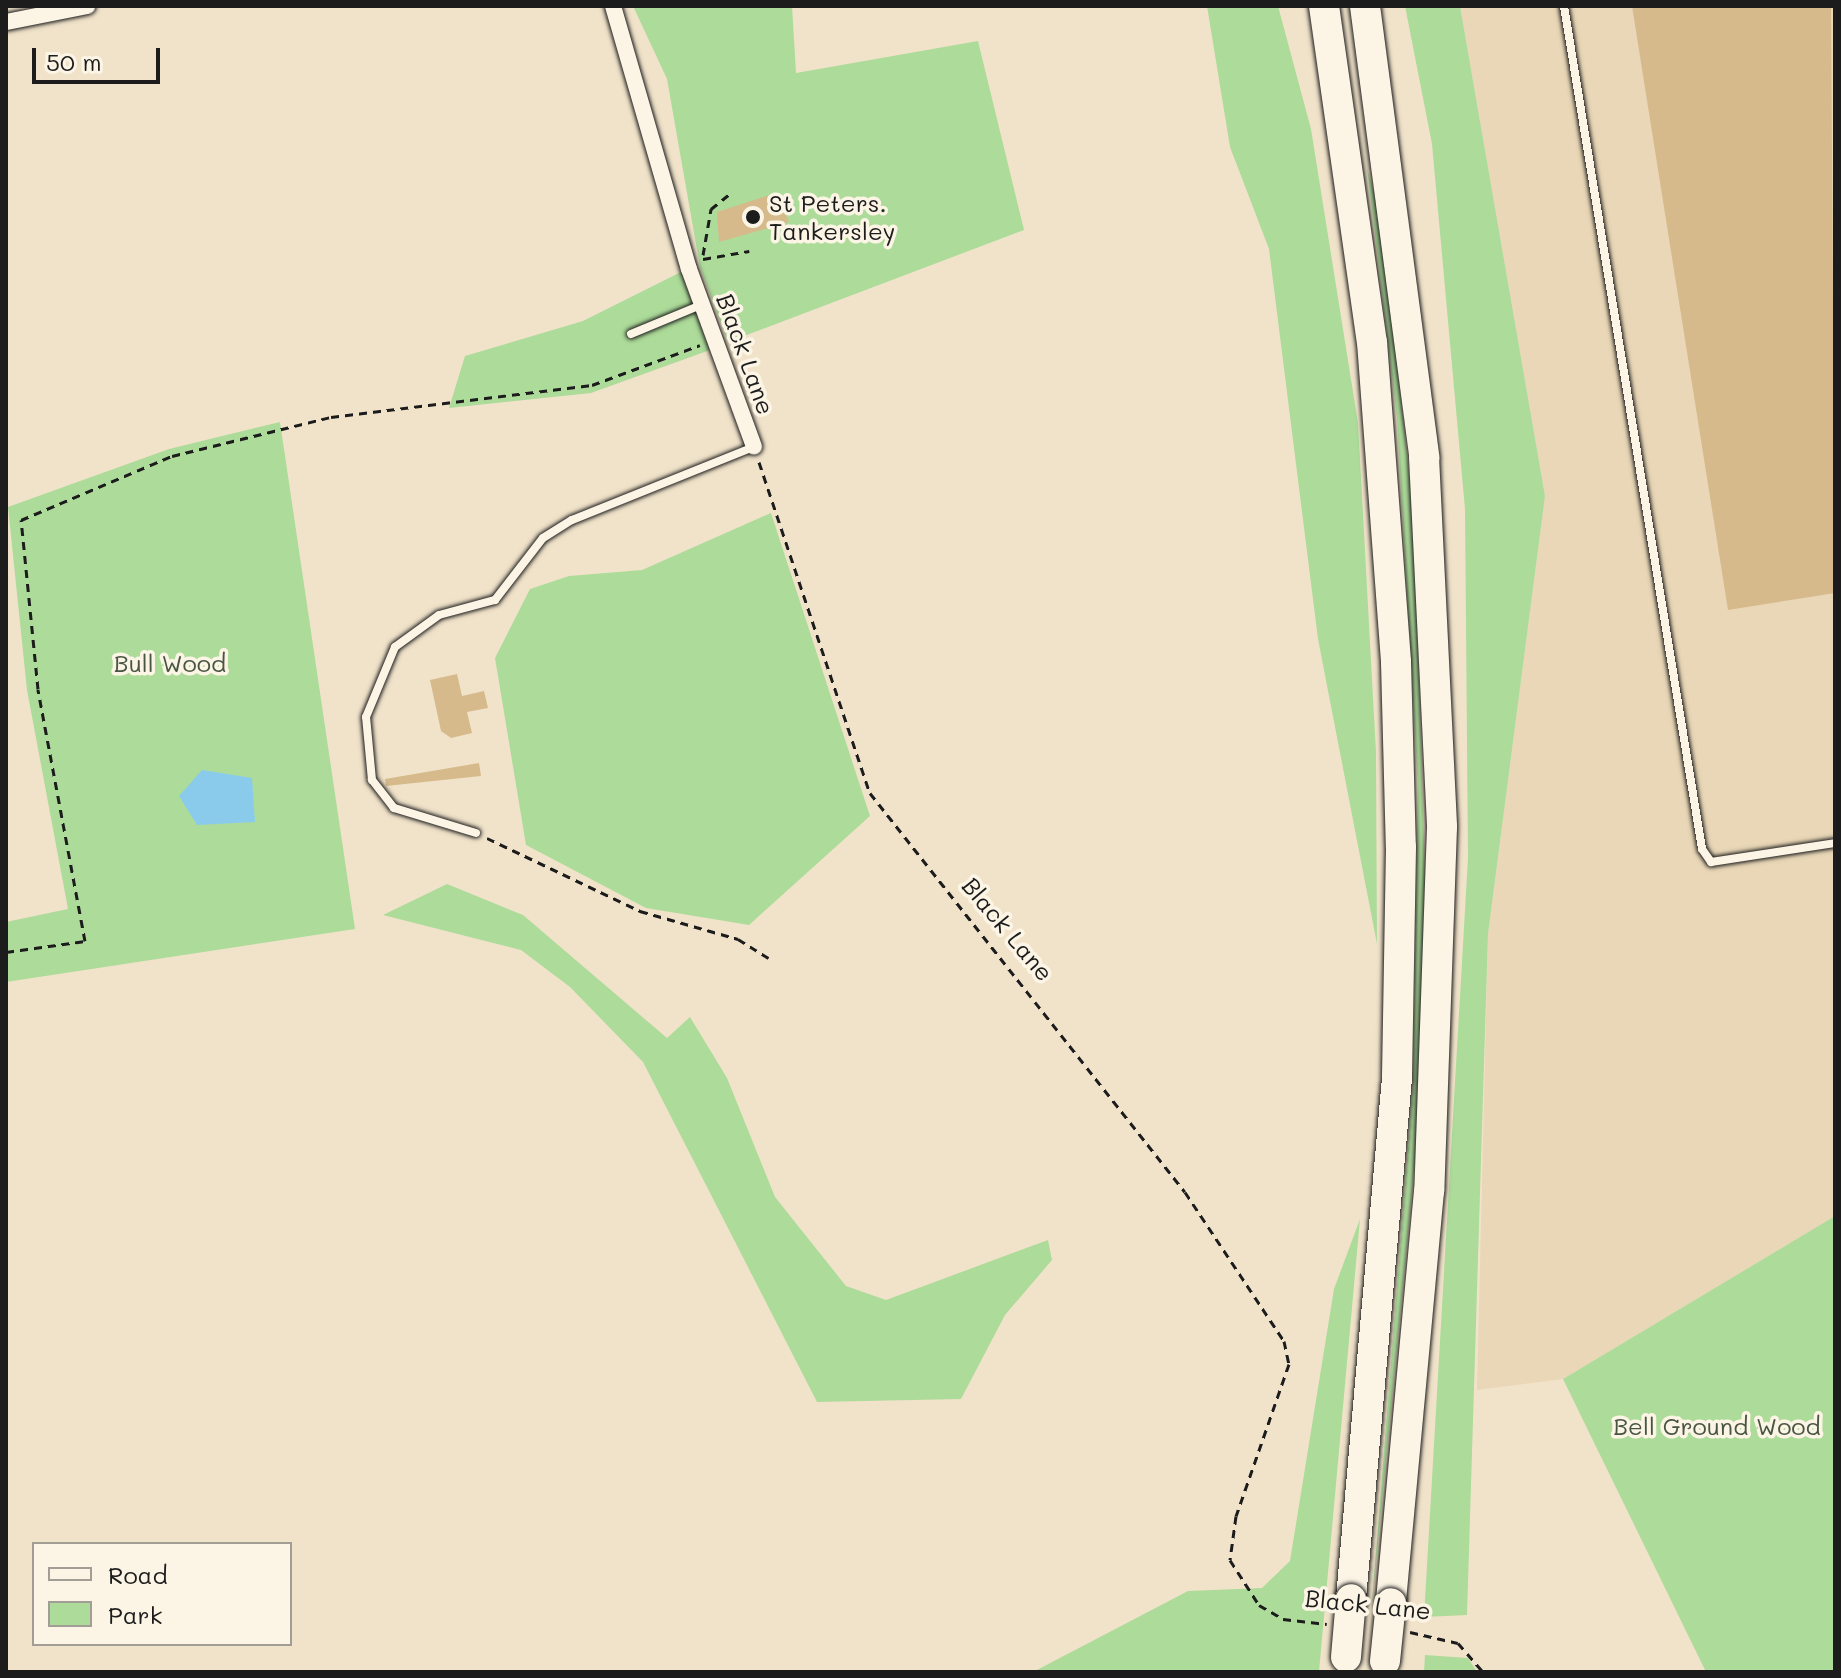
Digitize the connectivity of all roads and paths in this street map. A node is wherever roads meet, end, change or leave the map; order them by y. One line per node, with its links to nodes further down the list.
1 (87, 6): 7 (street)
2 (613, 6): 11 (street, Black Lane)
3 (1316, 6): 8 (highway)
4 (1324, 6): 8 (highway)
5 (1564, 6): 17 (lane)
6 (1368, 14): 21 (highway)
7 (6, 22)
8 (1334, 54): 20 (highway)
9 (732, 192): 11 (path)
10 (749, 251): 11 (path)
11 (695, 261): 12 (street, Black Lane)
12 (702, 304): 13 (lane); 14 (street, Black Lane)
13 (631, 334)
14 (715, 340): 15 (street, Black Lane); 18 (path)
15 (754, 447): 16 (lane); 20 (path, Black Lane)
16 (476, 833): 19 (path)
17 (1835, 843)
18 (6, 952)
19 (769, 958)
20 (1343, 1612): 22 (highway, bridge)
21 (1395, 1617): 23 (highway, bridge); 24 (path, Black Lane)
22 (1345, 1664)
23 (1385, 1667)
24 (1483, 1672)

